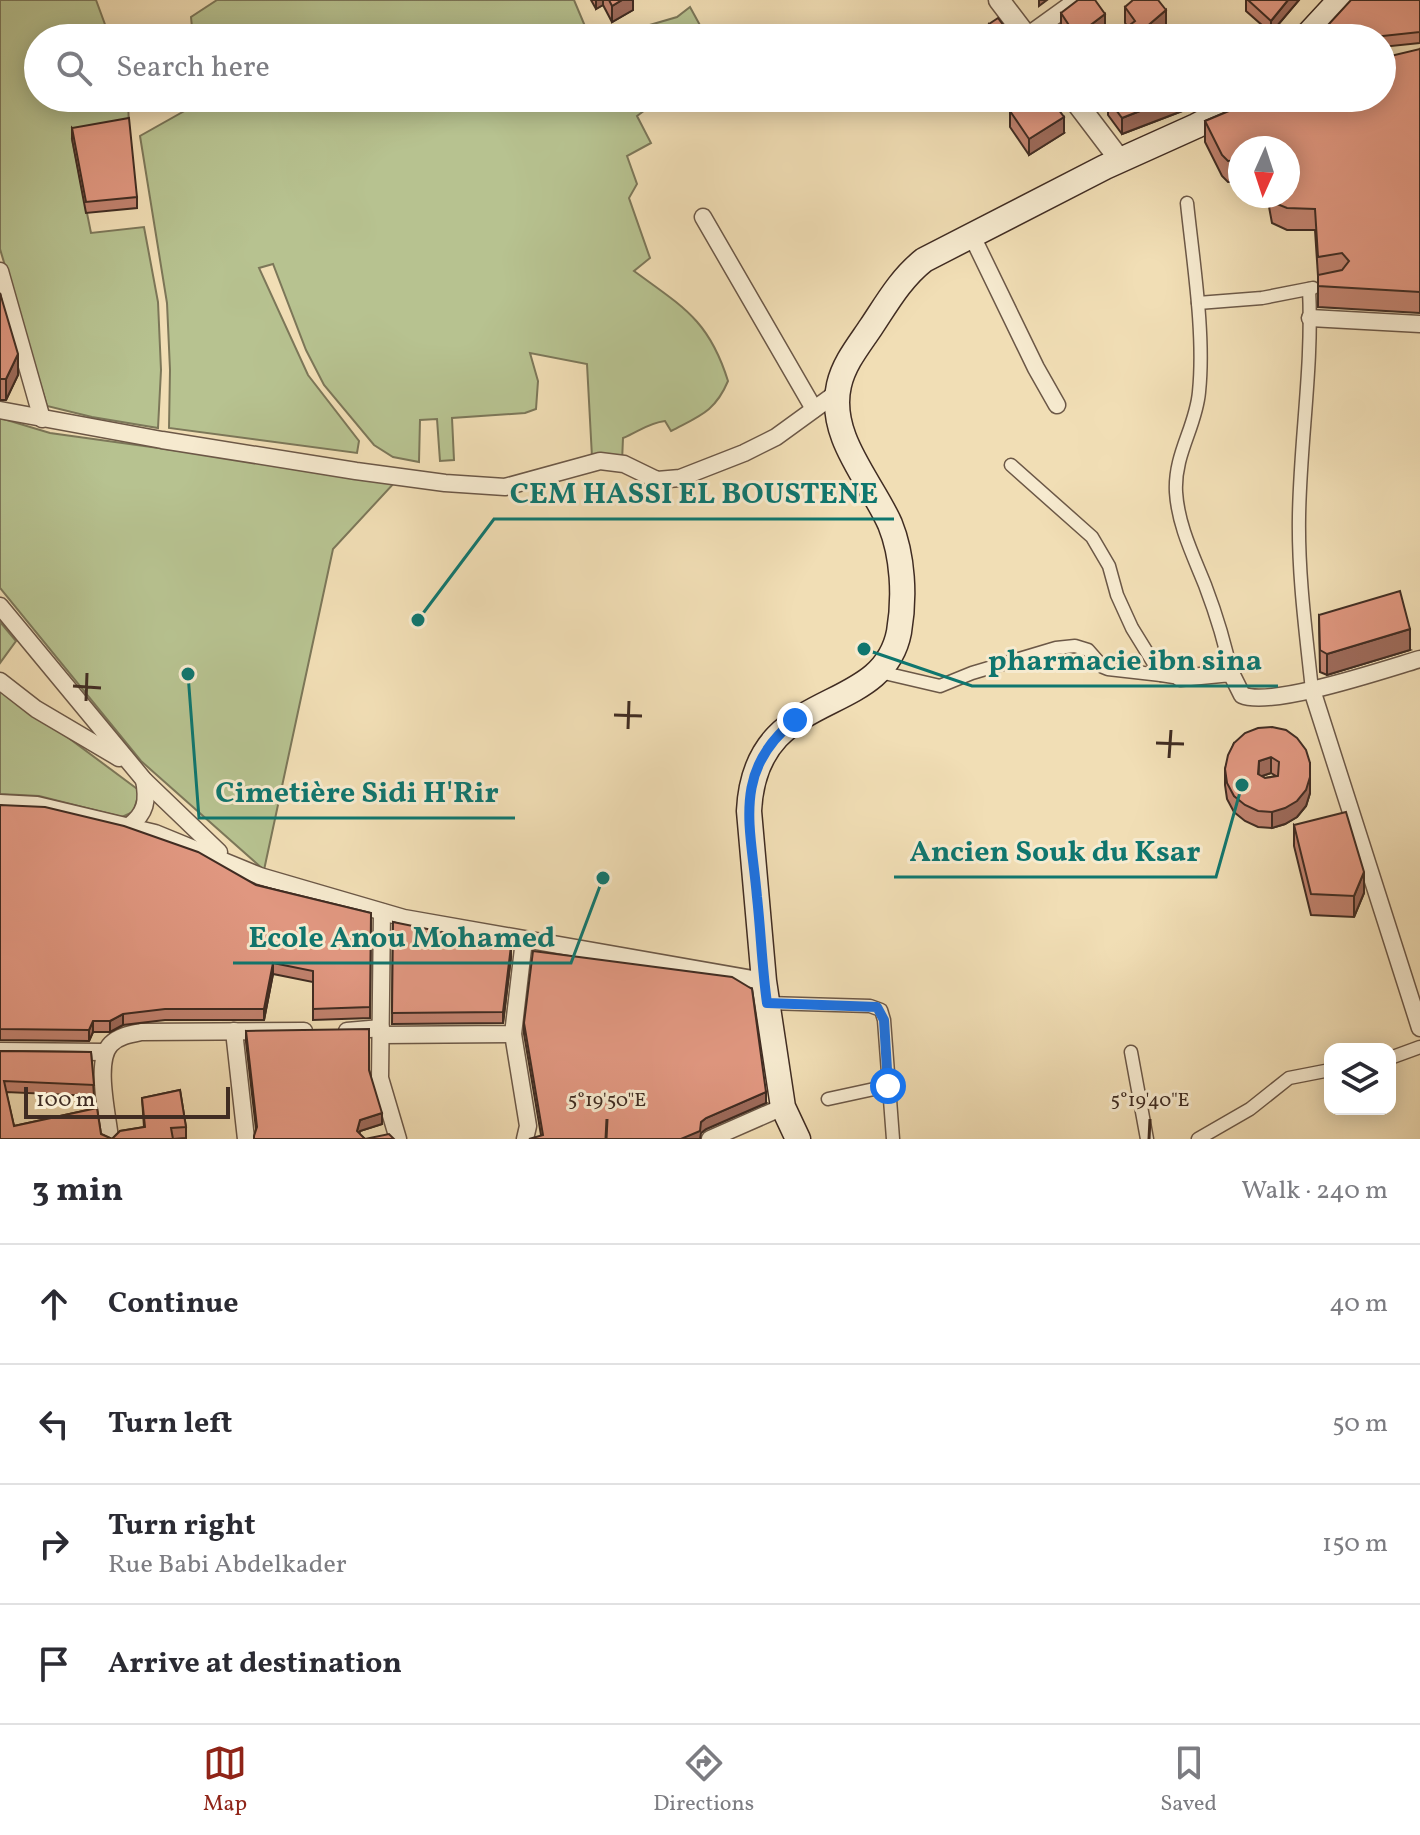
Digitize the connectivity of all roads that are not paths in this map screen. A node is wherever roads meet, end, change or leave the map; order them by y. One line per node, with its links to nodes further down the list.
1 (999, 0): 4 (street)
2 (1077, 0): 5 (street)
3 (1336, 1): 6 (main road)
4 (1017, 24)
5 (1045, 24)
6 (1317, 24)
7 (1084, 112): 9 (street)
8 (1223, 112): 9 (main road)
9 (1120, 160): 12 (main road)
10 (1187, 203): 16 (street)
11 (703, 217): 21 (street)
12 (972, 236): 19 (main road); 20 (street)
13 (0, 271): 23 (street)
14 (1327, 285): 15 (street)
15 (1309, 289): 16 (street); 17 (street)
16 (1198, 303): 28 (street)
17 (1310, 318): 18 (street); 32 (street)
18 (1420, 324)
19 (838, 392): 21 (street); 27 (main road)
20 (1057, 405)
21 (814, 409): 23 (street)
22 (0, 410): 23 (street)
23 (42, 419)
24 (1011, 465): 29 (street)
25 (0, 606): 33 (street)
26 (1420, 659): 32 (street)
27 (880, 672): 29 (street); 40 (main road)
28 (1231, 673): 30 (street); 32 (street)
29 (1161, 675): 30 (street)
30 (1180, 678)
31 (0, 681): 33 (street)
32 (1312, 690): 41 (street)
33 (131, 765): 34 (street)
34 (144, 780): 36 (street); 37 (street)
35 (0, 803): 36 (street)
36 (129, 826): 37 (street)
37 (239, 868): 38 (street)
38 (382, 912): 39 (street); 43 (street)
39 (524, 940): 40 (street); 44 (street)
40 (765, 992): 51 (street); 53 (main road)
41 (1420, 1028)
42 (234, 1031): 43 (street); 47 (street); 56 (street)
43 (381, 1032): 44 (street); 54 (street)
44 (513, 1034): 57 (street)
45 (1420, 1047): 49 (street)
46 (0, 1051): 47 (street)
47 (105, 1052): 55 (street)
48 (1131, 1052): 61 (street)
49 (1396, 1056)
50 (1324, 1071): 62 (street)
51 (888, 1086): 52 (street); 60 (street)
52 (828, 1099)
53 (783, 1107): 58 (street); 59 (main road)
54 (392, 1135)
55 (110, 1139)
56 (246, 1139)
57 (525, 1139)
58 (710, 1139)
59 (798, 1139)
60 (893, 1139)
61 (1147, 1139)
62 (1198, 1139)

